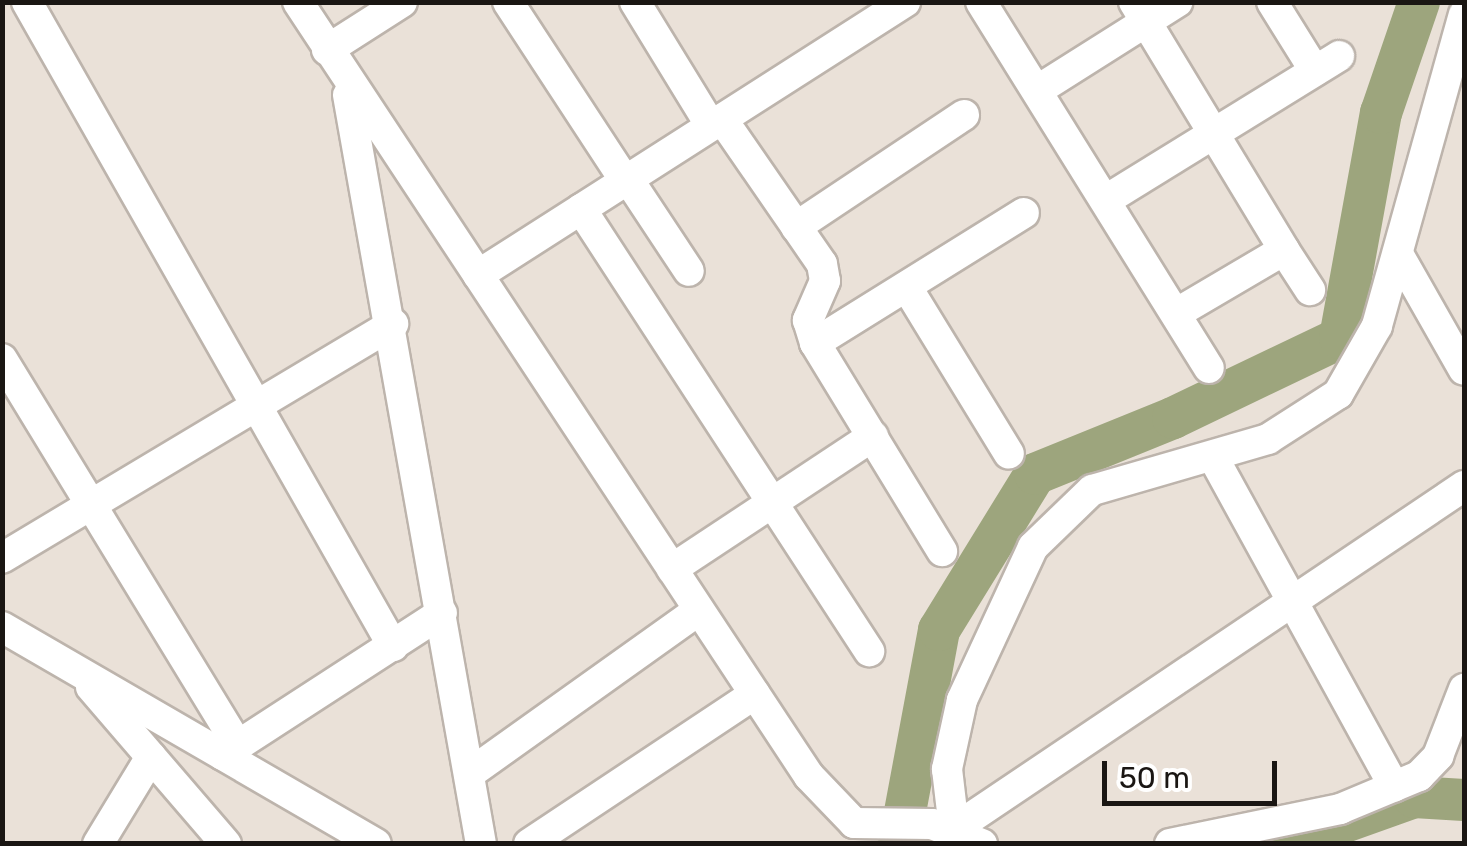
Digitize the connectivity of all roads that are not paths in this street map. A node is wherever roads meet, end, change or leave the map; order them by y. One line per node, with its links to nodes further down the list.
1 (27, 2): 36 (street)
2 (298, 2): 13 (street)
3 (402, 2): 13 (street)
4 (508, 2): 19 (street)
5 (634, 2): 17 (street)
6 (905, 2): 11 (street)
7 (981, 2): 15 (street)
8 (1178, 2): 10 (street)
9 (1272, 2): 18 (street)
10 (1140, 12): 15 (street); 18 (street)
11 (868, 13): 17 (street)
12 (1464, 14): 25 (street)
13 (327, 50): 14 (street)
14 (346, 82): 27 (street); 31 (street)
15 (1038, 90): 20 (street)
16 (964, 115): 23 (street)
17 (717, 123): 19 (street); 23 (street)
18 (1214, 133): 20 (street); 24 (street)
19 (626, 180): 21 (street); 26 (street)
20 (1106, 200): 30 (street)
21 (581, 209): 27 (street); 41 (street)
22 (1024, 213): 28 (street)
23 (796, 227): 32 (street)
24 (1284, 250): 29 (street); 30 (street)
25 (1398, 254): 35 (street); 39 (street)
26 (689, 271)
27 (478, 274): 45 (street)
28 (908, 289): 32 (street); 38 (street)
29 (1310, 290)
30 (1177, 313): 34 (street)
31 (393, 324): 36 (street); 48 (street)
32 (816, 342): 37 (street)
33 (2, 359): 42 (street)
34 (1209, 368)
35 (1464, 370)
36 (255, 410): 42 (street); 50 (street)
37 (872, 436): 41 (street); 43 (street)
38 (1009, 454)
39 (1213, 457): 46 (street); 61 (street)
40 (1464, 486): 46 (street)
41 (772, 502): 45 (street); 51 (street)
42 (90, 506): 44 (street); 55 (street)
43 (942, 551)
44 (2, 558)
45 (672, 569): 47 (street)
46 (1290, 603): 59 (street); 61 (street)
47 (698, 610): 54 (street); 58 (street)
48 (442, 613): 50 (street); 58 (street)
49 (6, 638): 52 (street)
50 (393, 646): 55 (street)
51 (869, 652)
52 (76, 670): 55 (street); 57 (street)
53 (1464, 689): 56 (street)
54 (754, 694): 60 (street); 66 (street)
55 (231, 750): 64 (street)
56 (1452, 753): 59 (street)
57 (152, 757): 62 (street); 63 (street)
58 (469, 774): 65 (street)
59 (1394, 786): 67 (street)
60 (842, 827): 61 (street)
61 (961, 836)
62 (98, 844)
63 (226, 844)
64 (376, 844)
65 (481, 844)
66 (528, 844)
67 (1170, 844)

